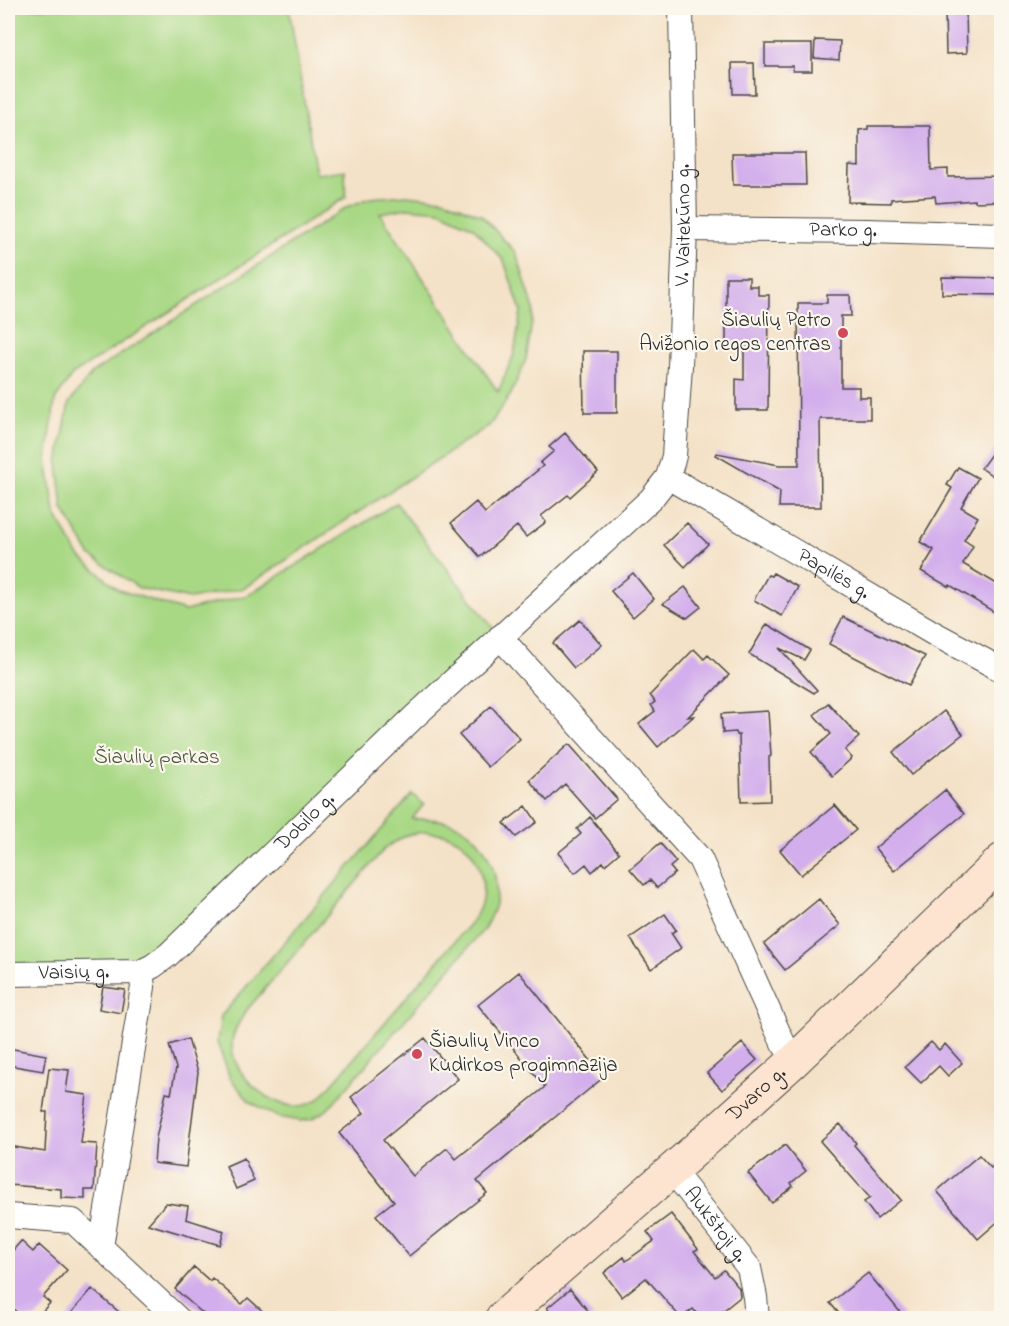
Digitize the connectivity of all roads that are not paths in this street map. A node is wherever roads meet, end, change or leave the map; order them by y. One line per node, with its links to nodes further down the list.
1 (681, 8): 2 (street, V. Vaitekūno g.)
2 (685, 229): 3 (street, Parko g.); 4 (street, V. Vaitekūno g.)
3 (1002, 236)
4 (668, 477): 5 (street, Dobilo g.); 6 (street, Papilės g.)
5 (500, 637): 8 (street, Dobilo g.); 10 (street)
6 (1002, 670)
7 (1002, 860): 10 (main road, Dvaro g.)
8 (141, 972): 9 (street, Vaisių g.); 13 (street)
9 (8, 974)
10 (795, 1060): 11 (main road, Dvaro g.)
11 (672, 1170): 14 (main road, Dvaro g.); 16 (street, Aukštoji g.)
12 (8, 1216): 13 (street)
13 (101, 1247): 15 (street)
14 (506, 1317)
15 (177, 1318)
16 (757, 1318)

